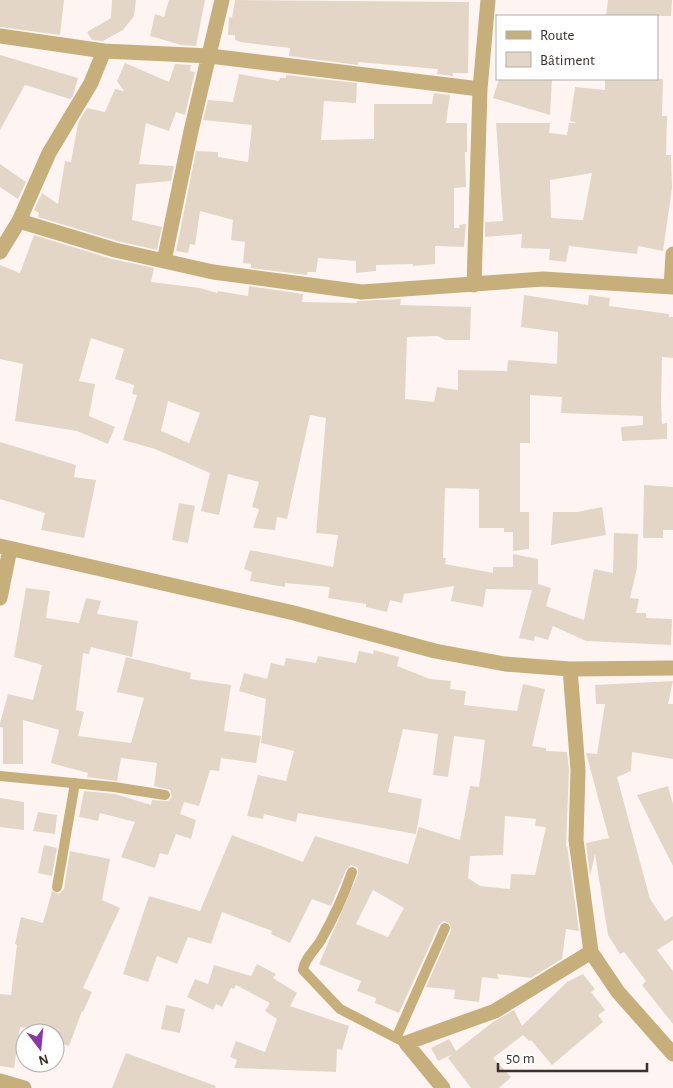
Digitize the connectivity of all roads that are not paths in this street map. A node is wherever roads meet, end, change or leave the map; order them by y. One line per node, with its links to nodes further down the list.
1 (222, 0): 5 (street)
2 (488, 0): 6 (street)
3 (0, 36): 4 (street)
4 (104, 51): 5 (street); 7 (street)
5 (210, 56): 6 (street); 10 (street)
6 (480, 88): 11 (street)
7 (19, 221): 8 (street); 10 (street)
8 (0, 252)
9 (673, 254): 12 (street)
10 (164, 261): 11 (street)
11 (474, 285): 12 (street)
12 (672, 287)
13 (5, 547): 14 (street); 16 (street)
14 (0, 598)
15 (673, 668): 16 (street)
16 (570, 669): 23 (street)
17 (0, 776): 18 (lane)
18 (75, 783): 19 (lane); 21 (lane)
19 (164, 795)
20 (352, 872): 24 (lane)
21 (57, 887)
22 (445, 928): 24 (lane)
23 (591, 952): 24 (street); 25 (street)
24 (402, 1040): 28 (street)
25 (673, 1054)
26 (0, 1081): 27 (street)
27 (24, 1088)
28 (443, 1088)

